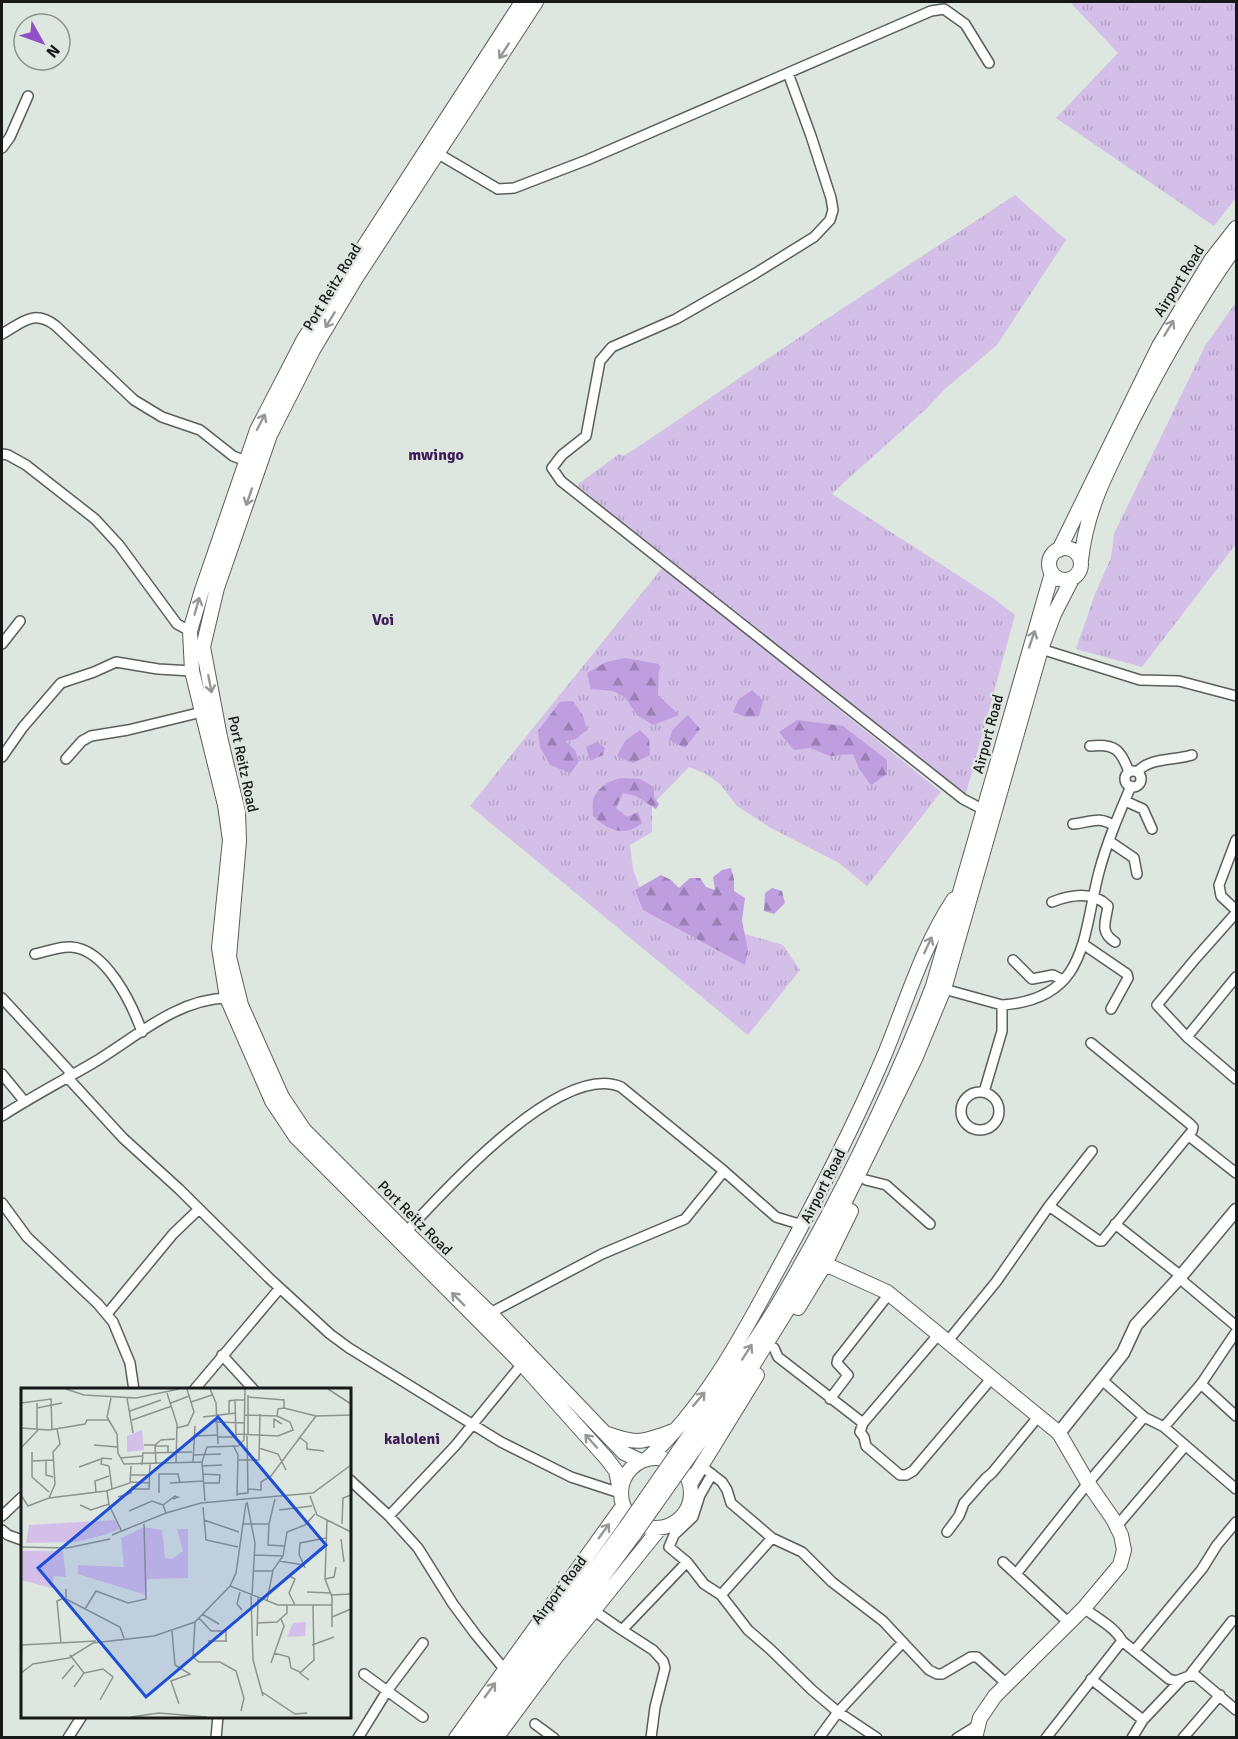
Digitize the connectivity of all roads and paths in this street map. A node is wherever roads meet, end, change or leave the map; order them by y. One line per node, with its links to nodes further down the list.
1 (522, 2): 13 (main road, one-way to 1)
2 (536, 2): 8 (main road, Port Reitz Road, one-way to 8)
3 (946, 5): 4 (street); 5 (street)
4 (989, 63)
5 (789, 73): 8 (street); 31 (street)
6 (28, 96): 7 (street)
7 (2, 148)
8 (436, 153): 75 (main road, Port Reitz Road, one-way to 75)
9 (1236, 228): 14 (main road, Airport Road, one-way to 9)
10 (1236, 246): 15 (main road, Airport Road)
11 (2, 333): 13 (street)
12 (2, 453): 19 (street)
13 (246, 461): 19 (main road, one-way to 13)
14 (1059, 549): 15 (main road); 16 (main road)
15 (1081, 560): 17 (main road)
16 (1052, 573): 17 (main road); 31 (main road, Airport Road, one-way to 16)
17 (1072, 579): 21 (main road, Airport Road)
18 (20, 621): 20 (street)
19 (190, 631): 22 (main road)
20 (2, 644)
21 (1041, 649): 23 (street); 48 (main road, Airport Road)
22 (192, 671): 24 (main road); 27 (street)
23 (1236, 696)
24 (202, 712): 28 (street); 50 (main road)
25 (1090, 746): 29 (street)
26 (1192, 755): 29 (street)
27 (2, 757)
28 (66, 759)
29 (1133, 772): 30 (street)
30 (1125, 801): 33 (street); 34 (street)
31 (984, 810): 38 (main road, Airport Road)
32 (1073, 824): 33 (street)
33 (1114, 826): 36 (street)
34 (1152, 829)
35 (1236, 840): 41 (street)
36 (1109, 841): 37 (street); 39 (street)
37 (1137, 874)
38 (963, 884): 72 (main road, one-way to 38); 76 (main road, Airport Road)
39 (1093, 896): 40 (street); 42 (street); 43 (street)
40 (1052, 902)
41 (1236, 911): 54 (street)
42 (1115, 942)
43 (1083, 944): 47 (street); 52 (street)
44 (35, 954): 53 (street)
45 (1013, 960): 47 (street)
46 (1236, 977): 54 (street)
47 (1063, 980): 51 (street)
48 (944, 989): 51 (street); 63 (main road, Airport Road)
49 (2, 998): 57 (street)
50 (227, 998): 53 (street); 87 (main road, one-way to 50)
51 (1002, 1005): 59 (street)
52 (1111, 1010)
53 (142, 1032): 57 (street)
54 (1187, 1037): 58 (street)
55 (1091, 1043): 62 (street)
56 (2, 1074): 60 (street)
57 (70, 1076): 60 (street); 70 (street)
58 (1236, 1078)
59 (984, 1092): 59 (street)
60 (25, 1102): 61 (street)
61 (2, 1116)
62 (1189, 1136): 66 (street); 74 (street)
63 (872, 1147): 67 (main road); 76 (main road, Airport Road)
64 (1092, 1151): 69 (street)
65 (724, 1171): 72 (street); 75 (street); 80 (street)
66 (1236, 1173)
67 (866, 1180): 73 (street); 76 (main road)
68 (2, 1203): 81 (street)
69 (1049, 1206): 74 (street); 84 (street)
70 (198, 1210): 78 (street); 81 (street)
71 (1236, 1210): 77 (street)
72 (802, 1224): 101 (main road, one-way to 72)
73 (930, 1224)
74 (1115, 1224): 77 (street)
75 (406, 1232): 80 (main road, Port Reitz Road)
76 (813, 1264): 79 (main road); 85 (main road); 155 (main road, Airport Road, one-way to 76, bridge); 156 (main road, Airport Road, bridge)
77 (1180, 1277): 82 (street); 89 (street)
78 (280, 1288): 86 (street); 99 (street)
79 (890, 1294): 84 (main road); 94 (street)
80 (490, 1313): 103 (main road, Port Reitz Road)
81 (107, 1314): 91 (street)
82 (1236, 1326)
83 (1236, 1332): 90 (street)
84 (943, 1339): 88 (main road); 98 (street)
85 (774, 1348): 94 (street); 106 (main road)
86 (222, 1355): 92 (street); 93 (street)
87 (522, 1364): 99 (street); 112 (main road, one-way to 87)
88 (991, 1378): 96 (main road); 98 (street)
89 (1102, 1380): 97 (street); 102 (street)
90 (1201, 1384): 95 (street); 100 (street)
91 (134, 1388)
92 (195, 1388)
93 (253, 1388)
94 (830, 1399): 98 (street)
95 (1236, 1416)
96 (1038, 1417): 102 (main road); 120 (street)
97 (1144, 1417): 100 (street); 109 (street)
98 (863, 1423)
99 (472, 1425): 112 (street); 115 (street)
100 (1164, 1428): 104 (street)
101 (675, 1430): 103 (main road); 105 (main road)
102 (1059, 1433): 109 (main road)
103 (606, 1434): 105 (main road, Port Reitz Road)
104 (1185, 1446): 111 (street); 117 (street)
105 (644, 1460): 110 (main road); 112 (main road)
106 (700, 1465): 107 (street); 110 (main road)
107 (712, 1474): 121 (street); 123 (street)
108 (351, 1481): 115 (street)
109 (1088, 1483): 117 (main road); 125 (street)
110 (690, 1484): 118 (main road)
111 (1236, 1489)
112 (621, 1496): 118 (main road); 136 (main road, one-way to 112)
113 (21, 1498): 114 (street)
114 (2, 1516)
115 (389, 1516): 136 (street)
116 (1236, 1522): 135 (street)
117 (1117, 1526): 127 (main road)
118 (660, 1528): 128 (main road)
119 (2, 1530): 122 (street)
120 (947, 1532)
121 (772, 1538): 126 (street); 133 (street)
122 (21, 1540)
123 (687, 1562): 126 (street); 131 (street)
124 (1003, 1562): 125 (street)
125 (1016, 1574): 130 (street)
126 (721, 1595): 144 (street)
127 (1084, 1608): 130 (main road); 132 (street)
128 (593, 1610): 131 (street); 157 (main road)
129 (1232, 1621): 138 (street)
130 (1069, 1623): 140 (main road)
131 (622, 1630): 159 (street)
132 (1122, 1641): 135 (street); 139 (street)
133 (903, 1642): 140 (street); 144 (street)
134 (423, 1643): 141 (street)
135 (1134, 1651): 138 (street)
136 (505, 1670): 154 (main road, one-way to 136)
137 (364, 1674): 141 (street)
138 (1185, 1677): 142 (street); 148 (street)
139 (1091, 1679): 148 (street); 163 (street)
140 (1007, 1684): 150 (main road)
141 (387, 1691): 145 (street); 153 (street)
142 (1220, 1695): 143 (street); 165 (street)
143 (1236, 1710)
144 (838, 1712): 160 (street); 161 (street)
145 (423, 1717)
146 (81, 1718): 151 (street)
147 (218, 1718): 152 (street)
148 (1143, 1720): 164 (street)
149 (535, 1724): 158 (street)
150 (976, 1731): 162 (street)
151 (68, 1737)
152 (216, 1737)
153 (358, 1737)
154 (456, 1737)
155 (470, 1737)
156 (483, 1737)
157 (496, 1737)
158 (554, 1737)
159 (651, 1737)
160 (819, 1737)
161 (877, 1737)
162 (957, 1737)
163 (1046, 1737)
164 (1132, 1737)
165 (1183, 1737)

